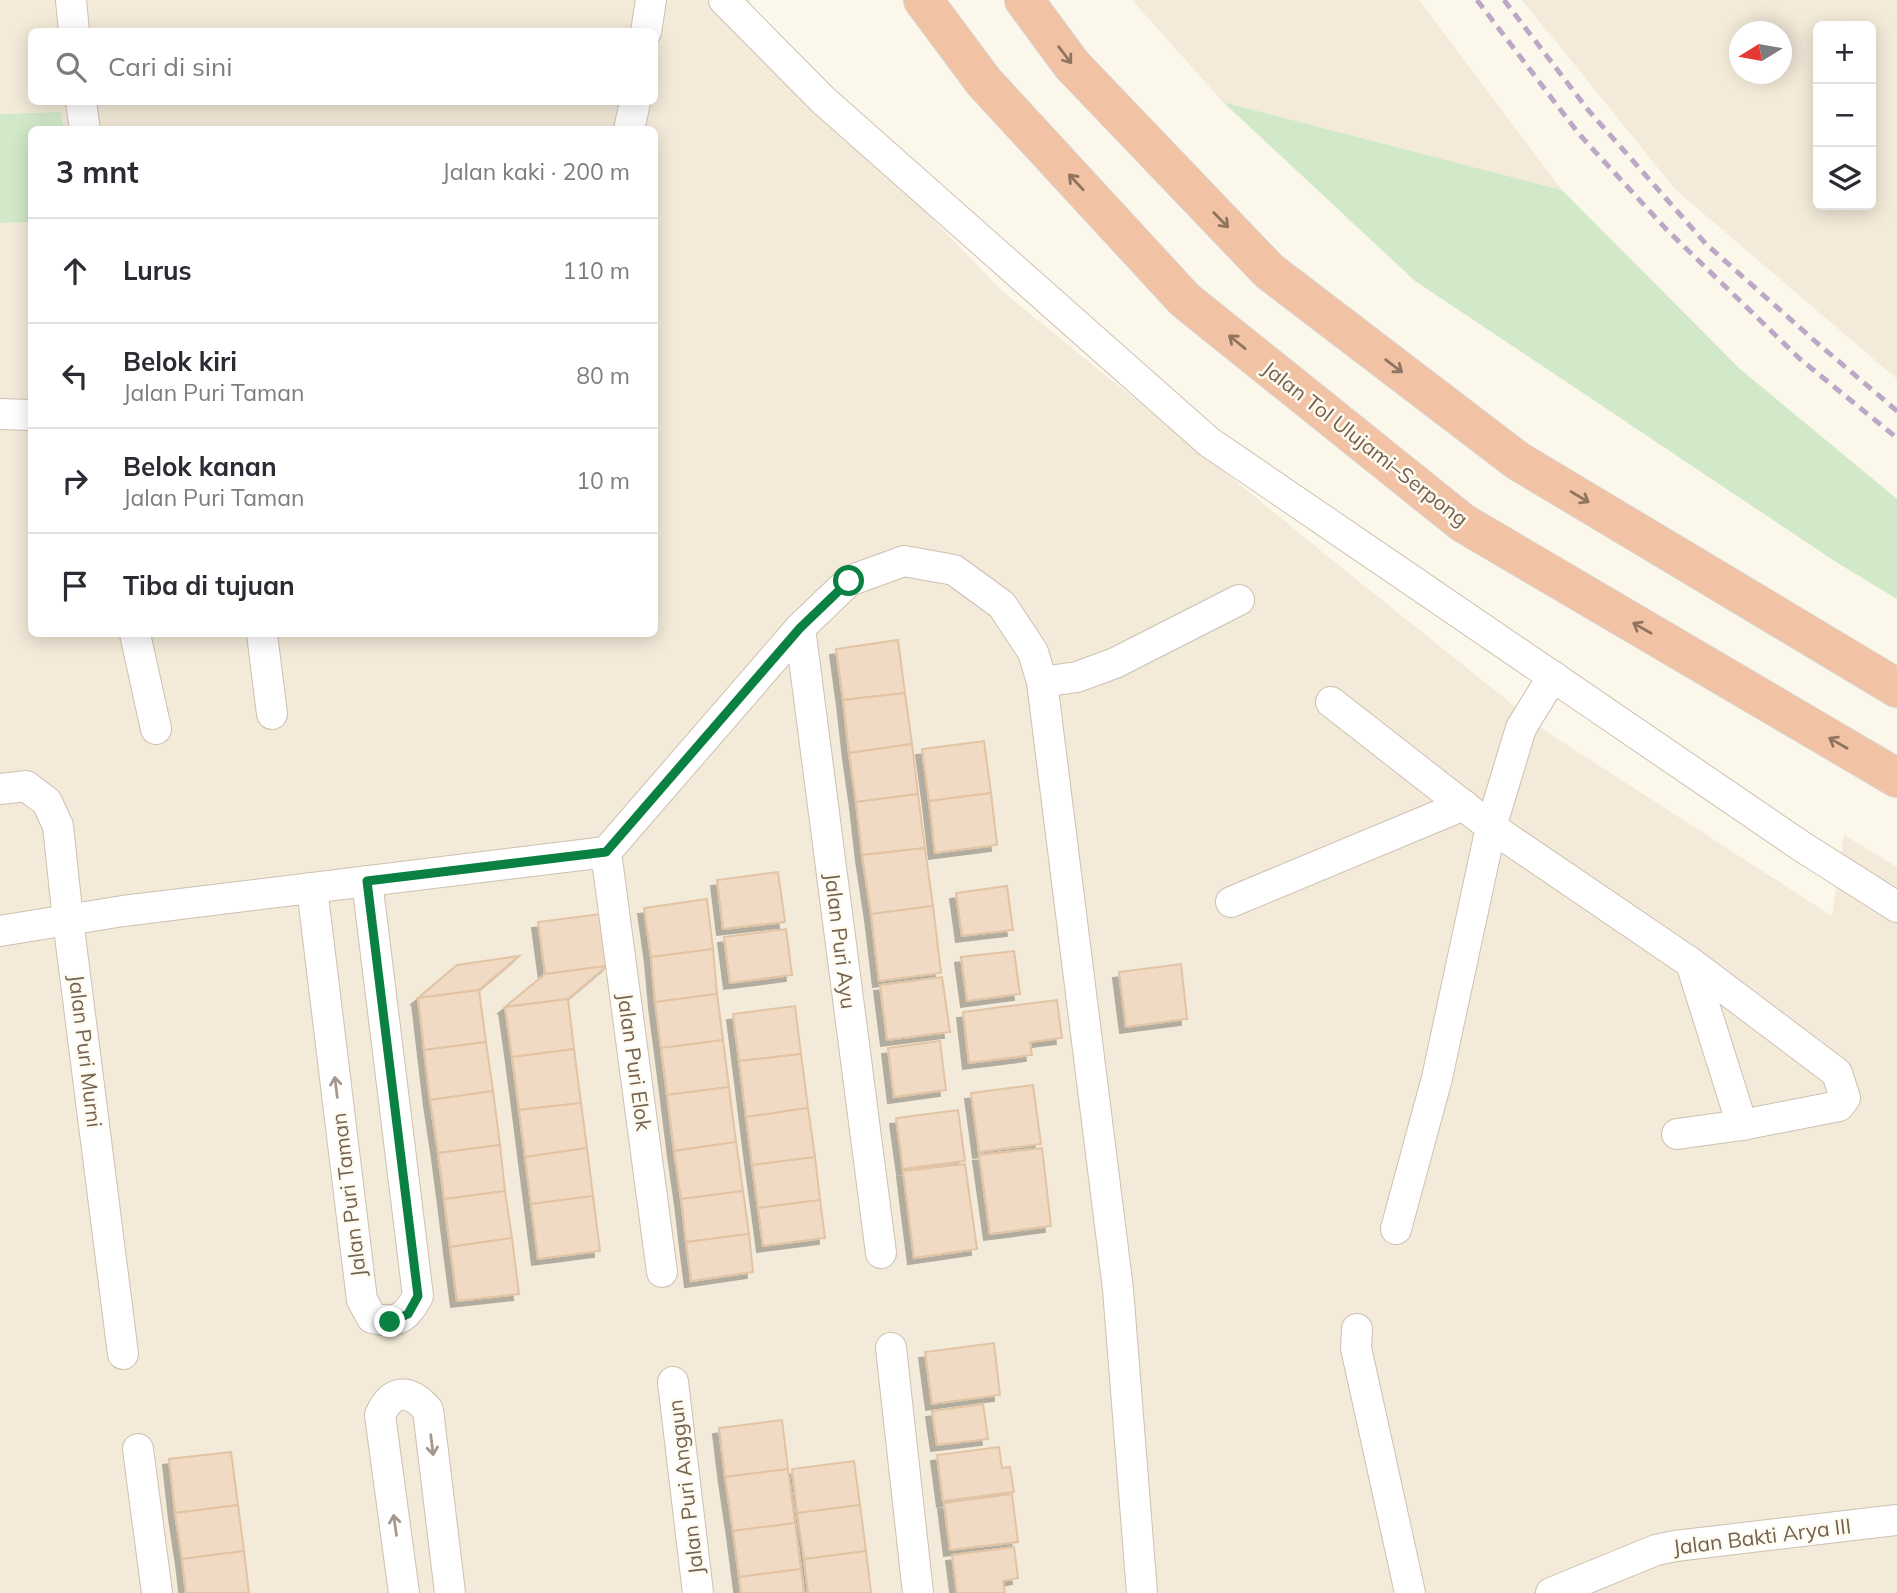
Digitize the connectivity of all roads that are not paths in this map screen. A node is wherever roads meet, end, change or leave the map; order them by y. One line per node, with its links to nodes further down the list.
1 (71, 0): 6 (street)
2 (651, 0): 7 (street)
3 (724, 0): 18 (street)
4 (923, 0): 24 (highway, Jalan Tol Ulujami–Serpong, one-way to 4)
5 (1024, 0): 20 (highway, one-way to 20)
6 (74, 28)
7 (647, 28)
8 (81, 105): 10 (street)
9 (634, 105): 11 (street)
10 (84, 126)
11 (630, 126)
12 (0, 414): 13 (street)
13 (28, 415)
14 (1239, 600): 19 (street)
15 (800, 628): 19 (street); 28 (street); 39 (street, Jalan Puri Ayu)
16 (136, 637): 23 (street)
17 (262, 637): 22 (street)
18 (1553, 676): 27 (street); 32 (street)
19 (1042, 682): 52 (street)
20 (1897, 688)
21 (1331, 702): 26 (street)
22 (272, 713)
23 (156, 729)
24 (1897, 778)
25 (0, 789): 33 (street, Jalan Puri Murni)
26 (1464, 805): 27 (street); 31 (street)
27 (1491, 827): 35 (street); 38 (street)
28 (606, 852): 29 (street); 40 (street, Jalan Puri Elok)
29 (367, 881): 30 (street); 30 (street, Jalan Puri Taman, one-way to 30)
30 (312, 888): 33 (street)
31 (1231, 902)
32 (1897, 907)
33 (68, 919): 34 (street); 43 (street, Jalan Puri Murni)
34 (0, 931)
35 (1691, 963): 36 (street); 36 (street)
36 (1742, 1125): 37 (street)
37 (1677, 1135)
38 (1396, 1229)
39 (881, 1253)
40 (662, 1272)
41 (1357, 1329): 53 (street)
42 (891, 1348): 51 (street)
43 (123, 1354)
44 (673, 1382): 50 (street, Jalan Puri Anggun)
45 (138, 1449): 47 (street)
46 (1897, 1521): 54 (street, Jalan Bakti Arya III)
47 (157, 1593)
48 (404, 1593): 49 (street, one-way to 49)
49 (450, 1593)
50 (698, 1593)
51 (918, 1593)
52 (1142, 1593)
53 (1410, 1593)
54 (1551, 1593)

